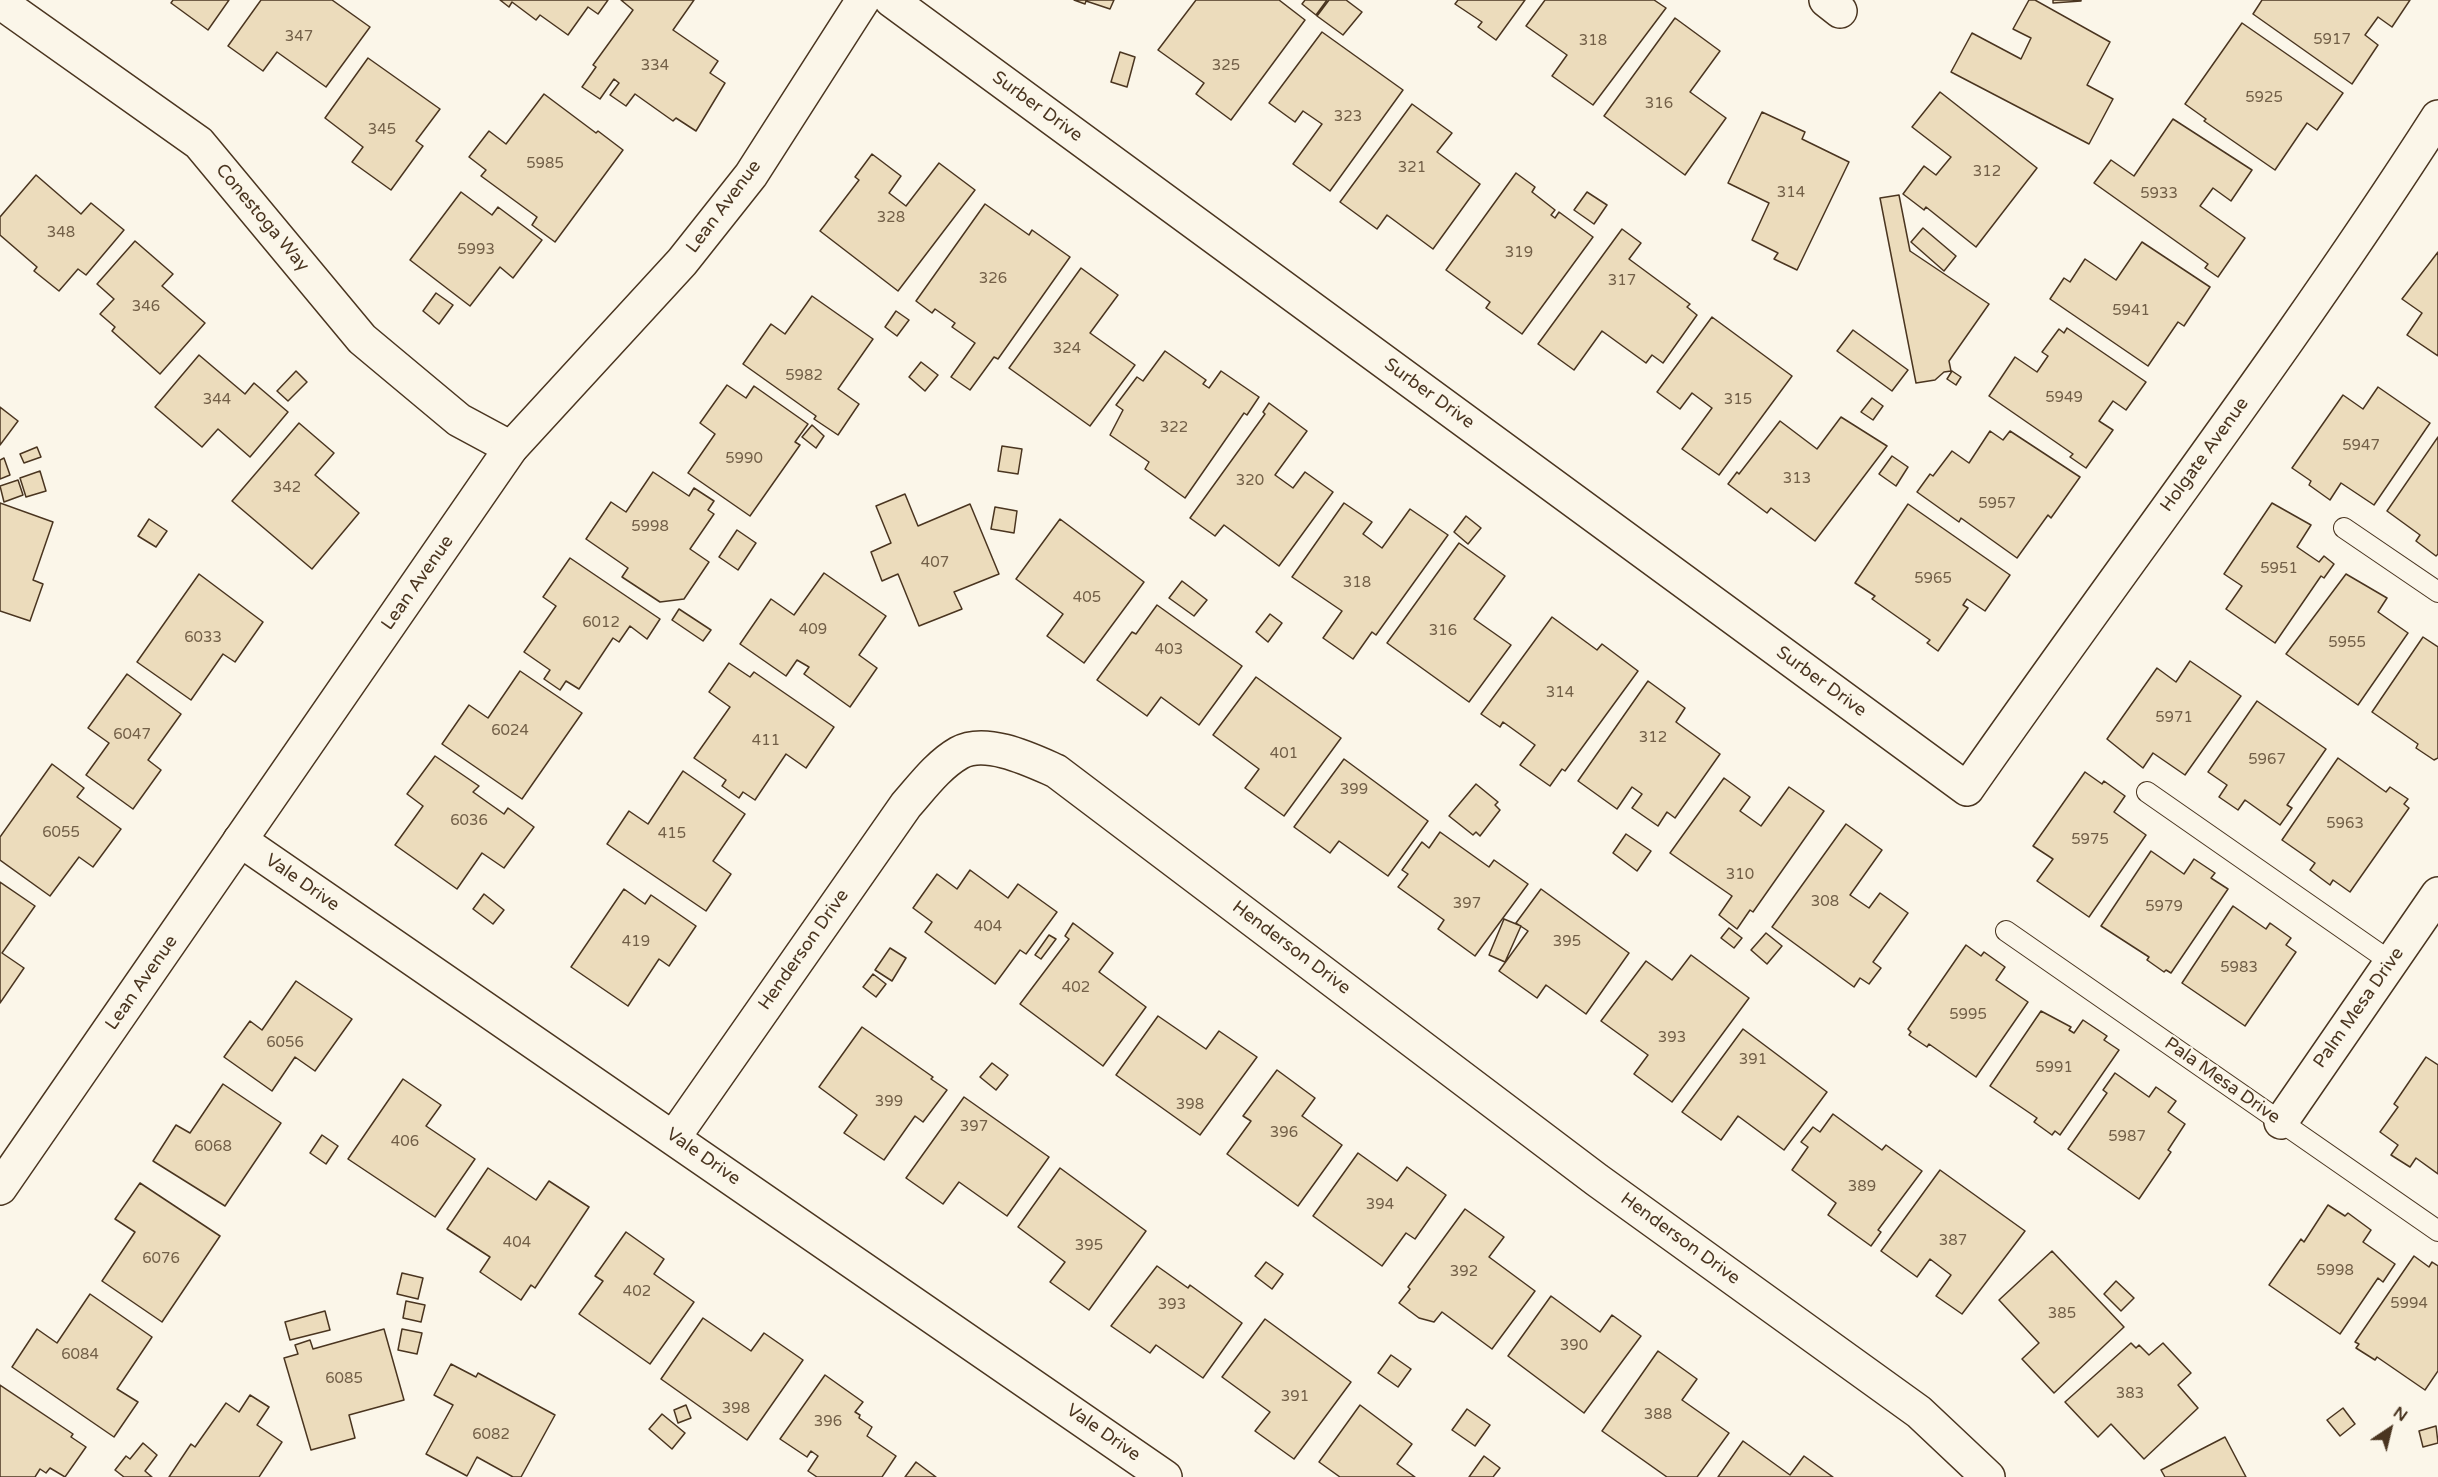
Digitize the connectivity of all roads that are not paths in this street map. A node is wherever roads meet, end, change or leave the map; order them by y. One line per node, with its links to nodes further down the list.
1 (863, 0): 5 (street, Lean Avenue)
2 (891, 0): 8 (street, Surber Drive)
3 (0, 2): 5 (street, Conestoga Way)
4 (2438, 117): 8 (street, Holgate Avenue)
5 (511, 448): 10 (street, Lean Avenue)
6 (2344, 528): 7 (lane)
7 (2438, 592)
8 (1966, 789)
9 (2147, 792): 13 (lane)
10 (240, 840): 15 (street, Vale Drive); 16 (street, Lean Avenue)
11 (2438, 894): 13 (street, Palm Mesa Drive)
12 (2006, 931): 14 (lane, Pala Mesa Drive)
13 (2391, 962): 14 (street, Palm Mesa Drive)
14 (2281, 1122): 17 (lane, Pala Mesa Drive)
15 (674, 1137): 18 (street, Vale Drive); 19 (street, Henderson Drive)
16 (0, 1188)
17 (2438, 1231)
18 (1165, 1477)
19 (1988, 1477)

